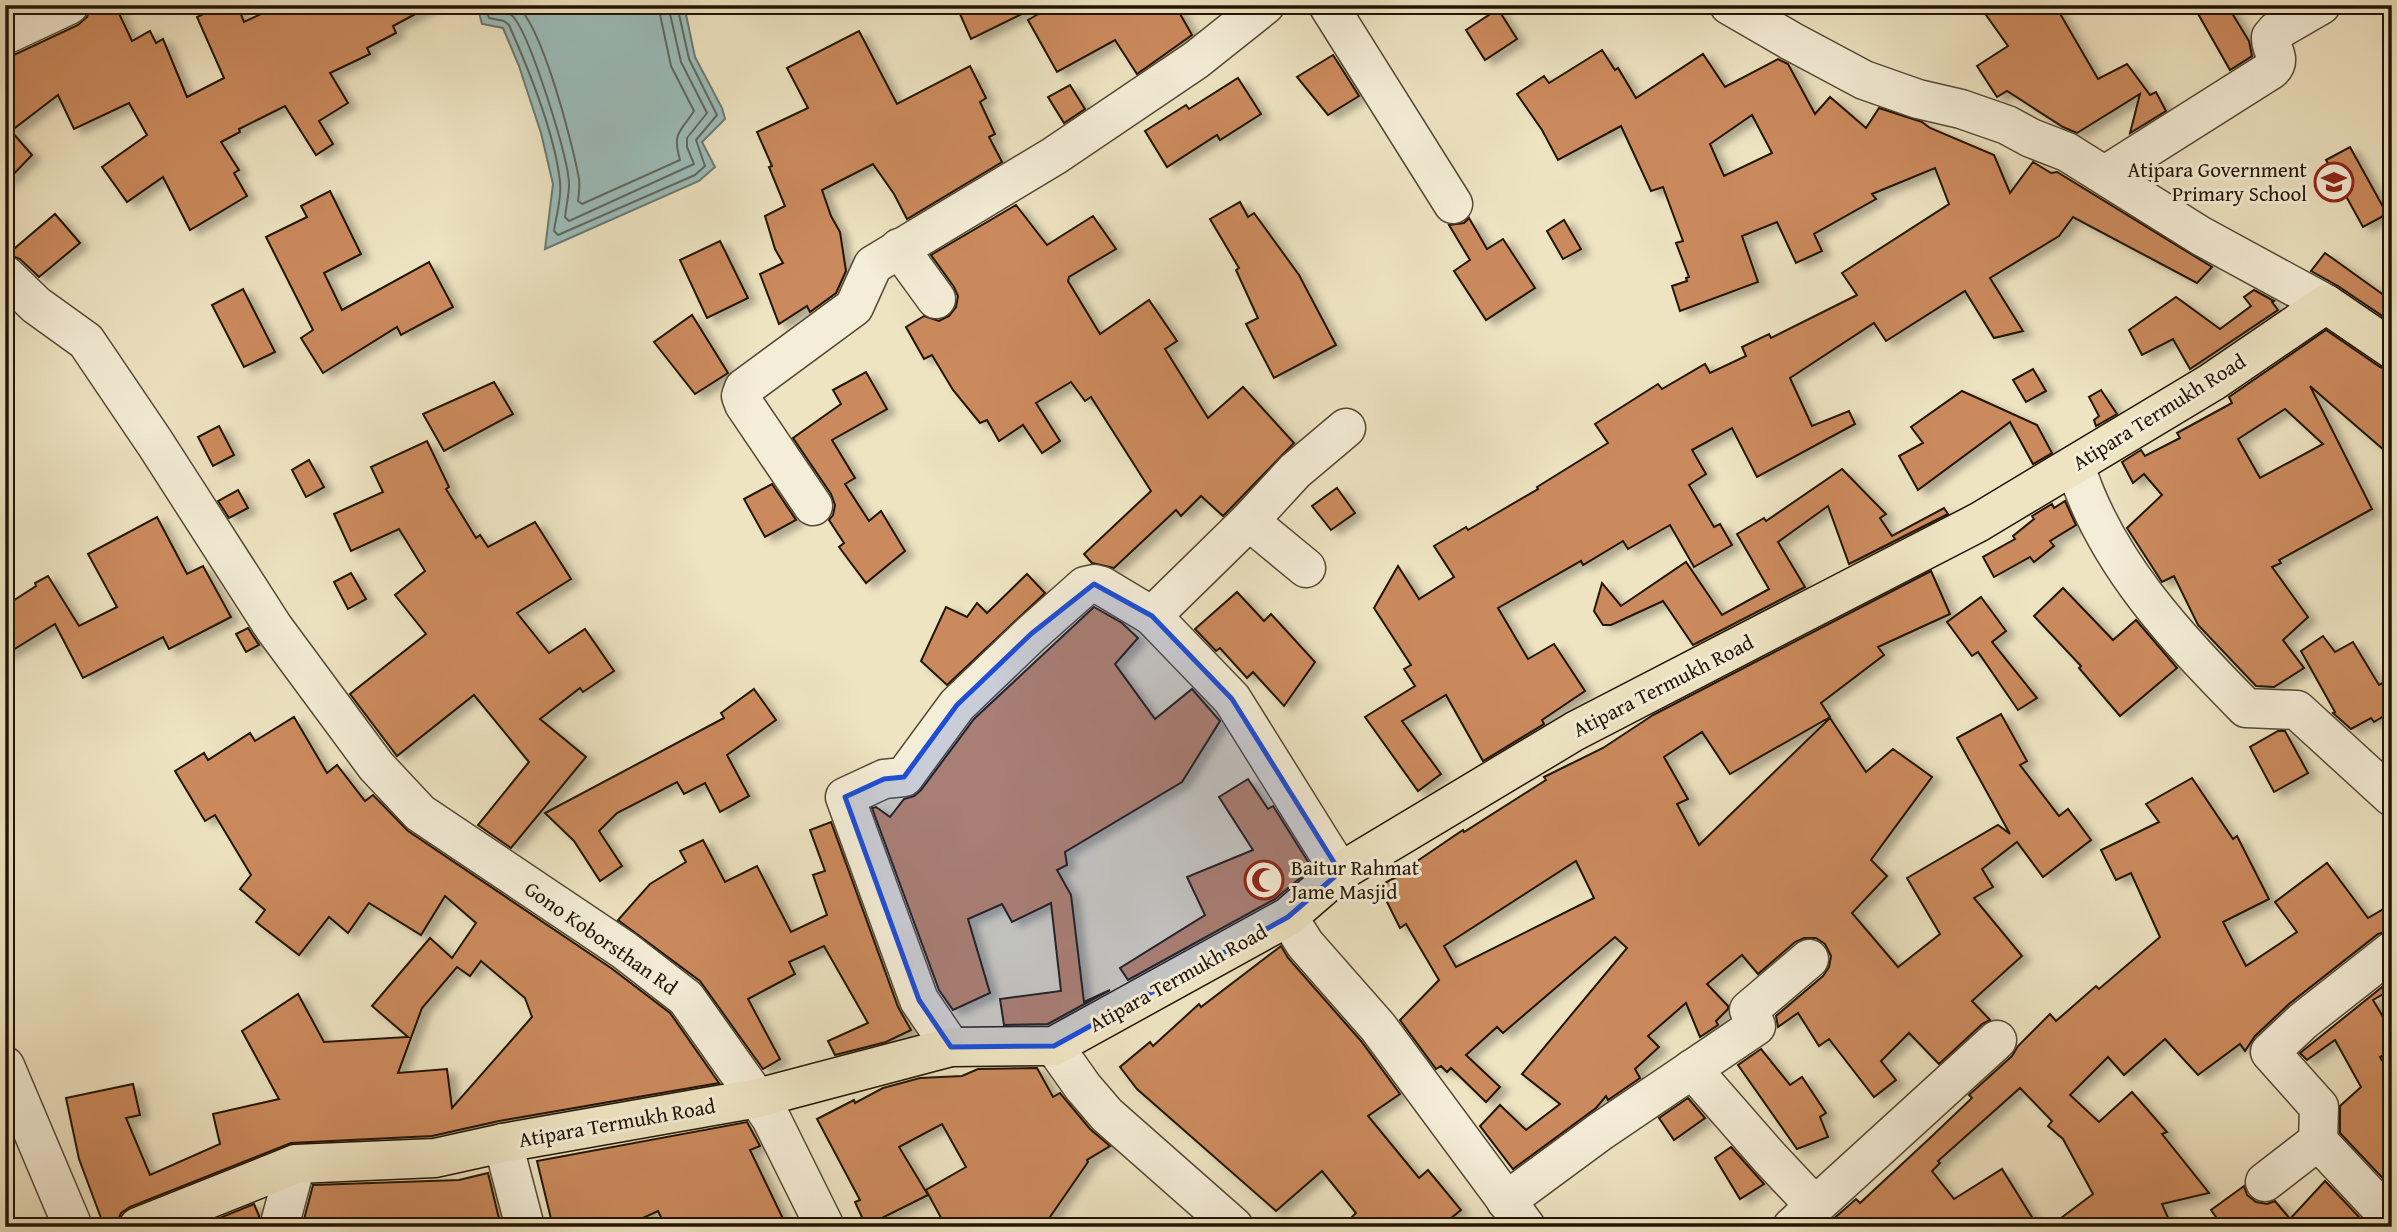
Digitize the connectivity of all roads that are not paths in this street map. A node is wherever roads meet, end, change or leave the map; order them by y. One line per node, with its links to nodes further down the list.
1 (69, 5): 6 (street)
2 (1265, 5): 9 (street)
3 (1328, 5): 8 (street)
4 (1729, 5): 7 (street)
5 (2321, 5): 7 (street)
6 (5, 35)
7 (2105, 175): 12 (street)
8 (1453, 204)
9 (899, 248): 11 (street); 16 (street)
10 (5, 275): 30 (street, Gono Koborsthan Rd)
11 (936, 299)
12 (2326, 304): 13 (main road); 15 (main road, Atipara Termukh Road)
13 (2392, 349)
14 (1346, 428): 17 (street)
15 (2075, 465): 20 (street); 21 (main road, Atipara Termukh Road)
16 (813, 506)
17 (1249, 521): 18 (street); 19 (street)
18 (1306, 568)
19 (1152, 616): 21 (street); 27 (street)
20 (2392, 797)
21 (1340, 872): 22 (main road, Atipara Termukh Road)
22 (1288, 917): 26 (main road, Atipara Termukh Road); 35 (street)
23 (2392, 951): 31 (street)
24 (1809, 959): 29 (street)
25 (1997, 1040): 36 (street)
26 (1055, 1046): 27 (main road, Atipara Termukh Road); 43 (street)
27 (951, 1047): 30 (main road, Atipara Termukh Road)
28 (5, 1066): 38 (street)
29 (1692, 1069): 35 (street); 36 (street)
30 (758, 1098): 32 (main road, Atipara Termukh Road); 42 (street, Gono Koborsthan Rd)
31 (2318, 1141): 34 (street); 37 (street)
32 (503, 1143): 33 (main road, Atipara Termukh Road); 41 (street)
33 (296, 1164): 39 (main road, Atipara Termukh Road); 40 (street)
34 (2265, 1182)
35 (1516, 1214)
36 (1803, 1216)
37 (2392, 1220)
38 (73, 1227)
39 (138, 1227)
40 (279, 1227)
41 (525, 1227)
42 (825, 1227)
43 (1234, 1227)

